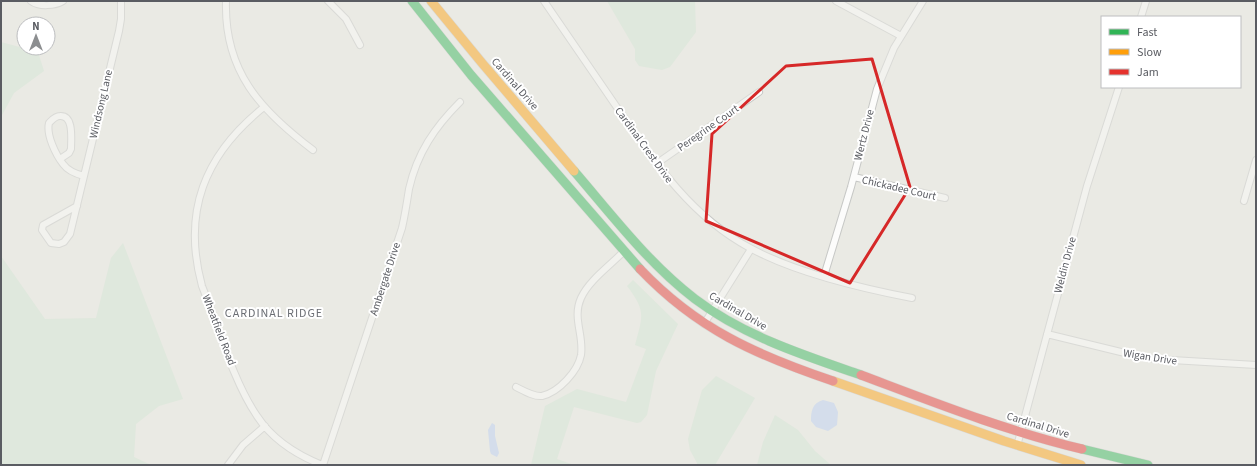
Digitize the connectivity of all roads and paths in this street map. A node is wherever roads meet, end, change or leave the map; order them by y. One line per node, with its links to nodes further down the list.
1 (31, 1): 2 (street)
2 (63, 1)
3 (121, 1): 23 (street, Windsong Lane)
4 (226, 1): 18 (street)
5 (328, 1): 14 (street)
6 (412, 1): 29 (main road)
7 (431, 1): 32 (main road, Cardinal Drive)
8 (544, 1): 22 (street, Cardinal Crest Drive)
9 (836, 1): 13 (street)
10 (923, 1): 13 (street, Wertz Drive)
11 (1146, 1): 12 (street)
12 (1141, 16)
13 (901, 36): 24 (street, Wertz Drive)
14 (360, 45)
15 (1119, 88): 34 (street, Weldin Drive)
16 (759, 92): 22 (street, Peregrine Court)
17 (460, 102): 41 (street, Ambergate Drive)
18 (264, 107): 19 (street); 37 (street, Wheatfield Road)
19 (313, 150)
20 (60, 159): 20 (street); 23 (street)
21 (1256, 160): 26 (street)
22 (656, 164): 28 (street, Cardinal Crest Drive)
23 (84, 176): 27 (street, Windsong Lane)
24 (854, 177): 25 (street, Chickadee Court); 30 (street, Wertz Drive)
25 (945, 198)
26 (1244, 201)
27 (77, 206): 27 (street, Windsong Lane)
28 (751, 249): 30 (street, Cardinal Crest Drive); 32 (street)
29 (624, 251): 33 (main road); 36 (street)
30 (824, 276): 31 (street, Cardinal Crest Drive)
31 (912, 298)
32 (712, 311): 33 (street); 38 (main road, Cardinal Drive)
33 (704, 324): 39 (main road)
34 (1046, 334): 35 (street, Wigan Drive); 38 (street, Weldin Drive)
35 (1256, 365)
36 (516, 387)
37 (265, 426): 40 (street); 41 (street, Wheatfield Road)
38 (1020, 432): 39 (street, Weldin Drive); 43 (main road, Cardinal Drive)
39 (1017, 446): 42 (main road)
40 (228, 465)
41 (323, 465)
42 (1081, 465)
43 (1148, 465)

